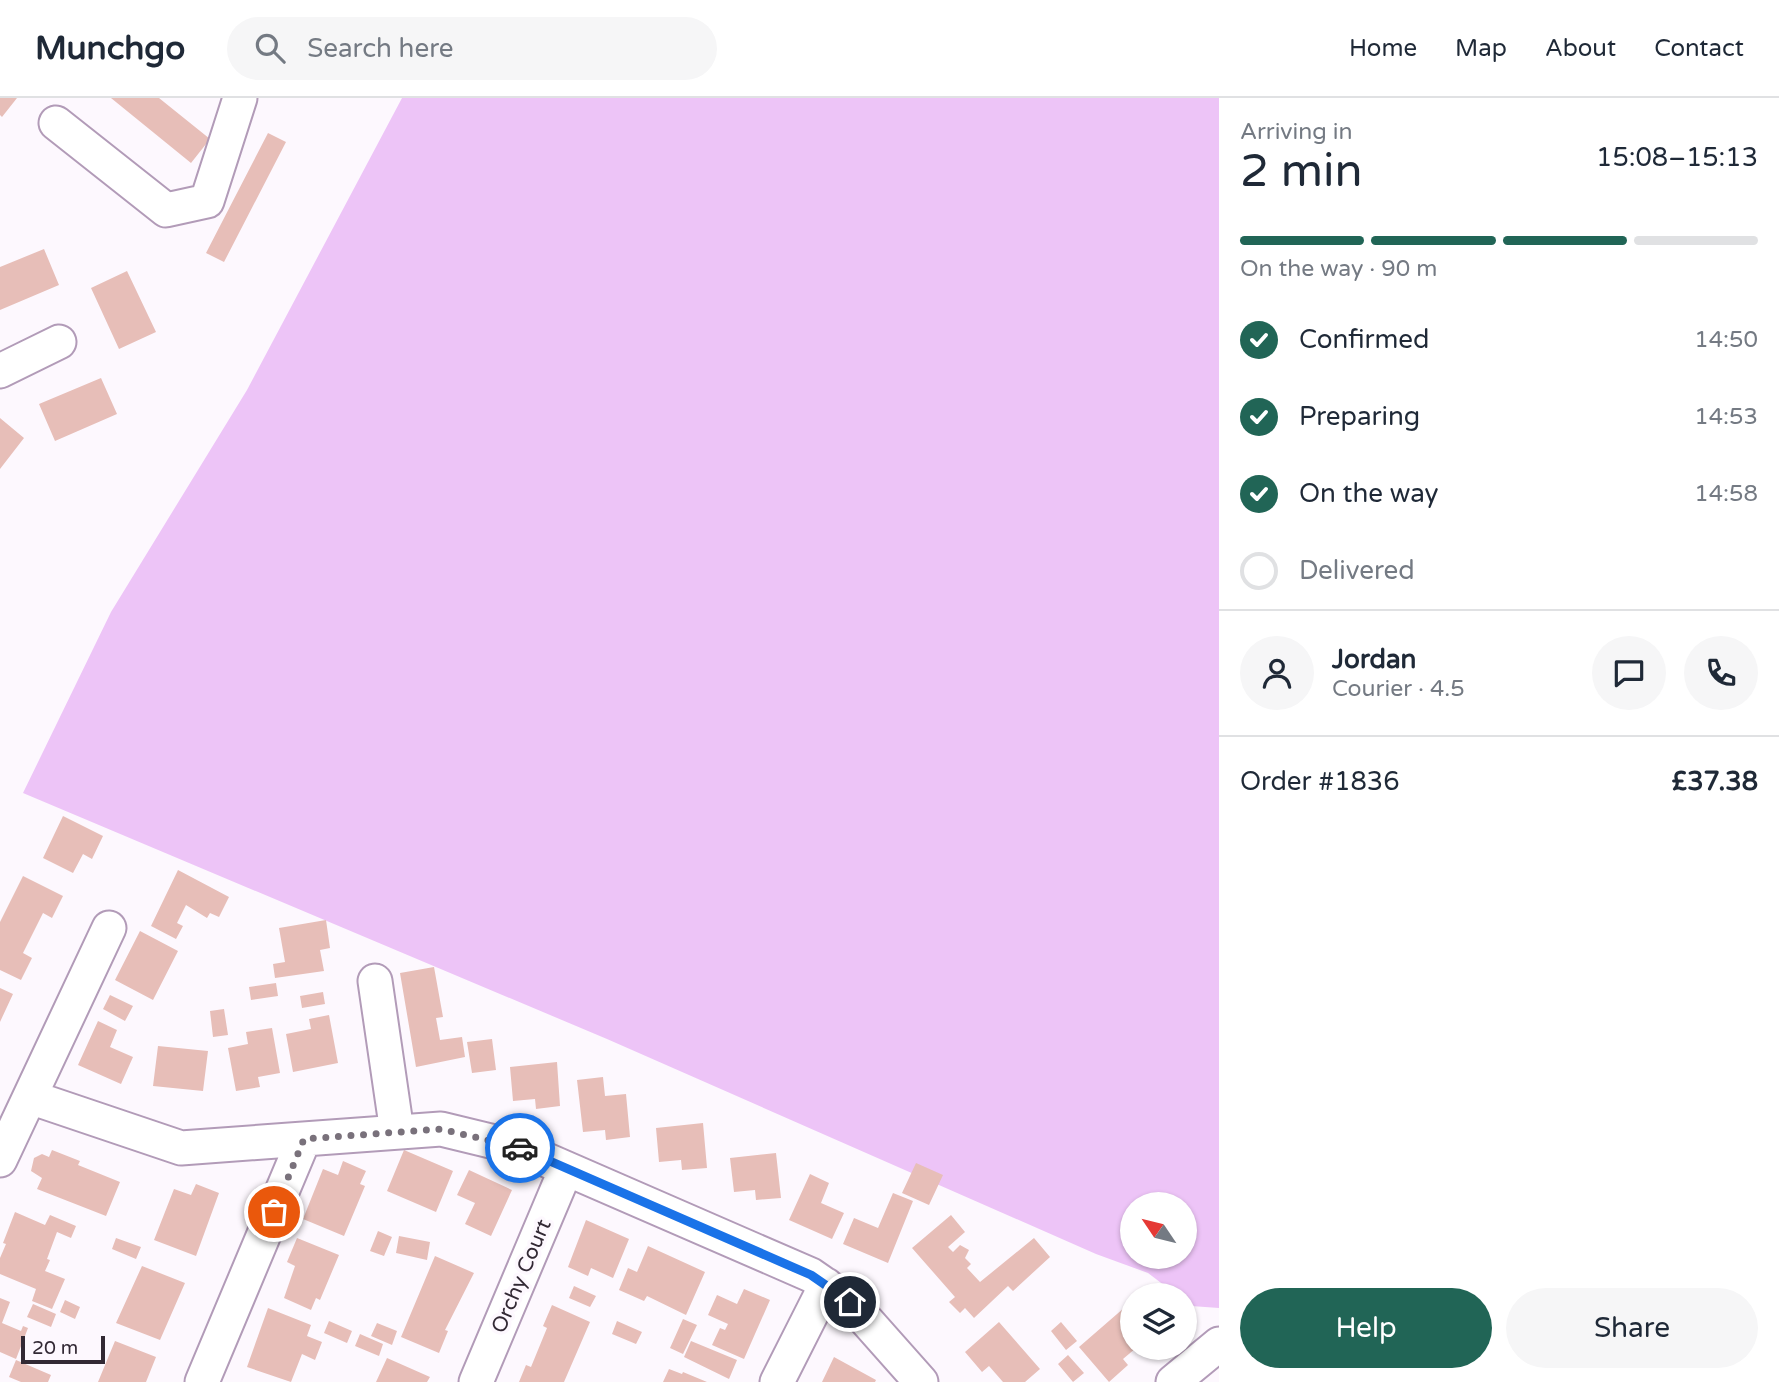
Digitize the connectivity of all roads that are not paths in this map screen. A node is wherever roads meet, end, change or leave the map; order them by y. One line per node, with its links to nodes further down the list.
1 (240, 98): 2 (street)
2 (56, 123)
3 (60, 342): 4 (street)
4 (0, 372)
5 (109, 928): 7 (street)
6 (375, 981): 8 (street)
7 (30, 1097): 9 (street); 10 (street)
8 (397, 1132): 9 (street); 11 (street)
9 (304, 1139): 14 (street)
10 (0, 1160)
11 (566, 1169): 12 (street); 15 (street, Orchy Court)
12 (826, 1285): 16 (street); 17 (street)
13 (1219, 1344): 18 (street)
14 (202, 1382)
15 (476, 1382)
16 (776, 1382)
17 (920, 1382)
18 (1174, 1382)

